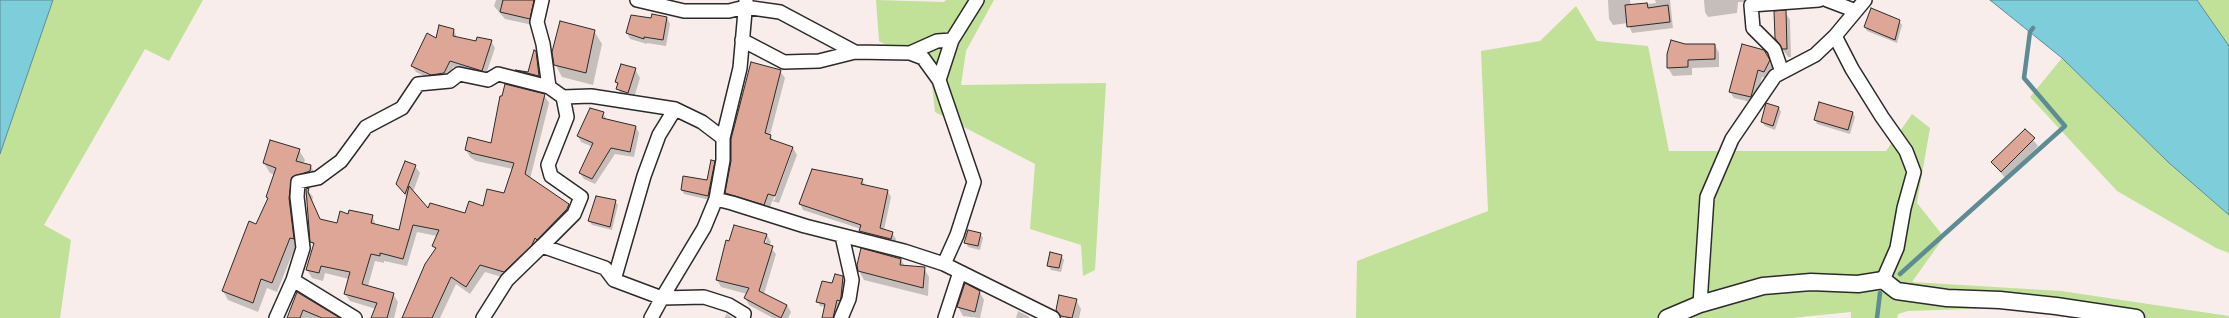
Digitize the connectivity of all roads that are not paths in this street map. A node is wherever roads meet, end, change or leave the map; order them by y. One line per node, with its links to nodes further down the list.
1 (542, 0): 16 (street)
2 (637, 0): 7 (street)
3 (977, 0): 11 (street)
4 (1819, 0): 14 (street)
5 (1827, 0): 8 (street)
6 (1865, 0): 8 (street)
7 (745, 3): 10 (street); 12 (street)
8 (1856, 11): 9 (street)
9 (1835, 36): 14 (street); 27 (street)
10 (742, 40): 12 (street); 19 (street)
11 (952, 40): 13 (street); 15 (street)
12 (855, 52): 13 (street)
13 (910, 53): 15 (street)
14 (1782, 72): 29 (street)
15 (939, 80): 23 (street)
16 (549, 88): 17 (street); 25 (street)
17 (563, 97): 18 (street); 22 (street)
18 (675, 109): 19 (street); 26 (street)
19 (723, 138): 20 (street)
20 (716, 199): 21 (street); 28 (street)
21 (842, 236): 23 (street); 35 (street)
22 (542, 246): 26 (street); 32 (street)
23 (944, 264): 24 (street)
24 (960, 272): 36 (street); 37 (street)
25 (293, 280): 30 (street); 31 (street)
26 (614, 280): 28 (street)
27 (1882, 280): 29 (street); 39 (street)
28 (662, 298): 33 (street); 34 (street)
29 (1700, 304): 38 (street)
30 (276, 318)
31 (355, 318)
32 (483, 318)
33 (651, 318)
34 (743, 318)
35 (841, 318)
36 (945, 318)
37 (1053, 318)
38 (1667, 318)
39 (2136, 318)

